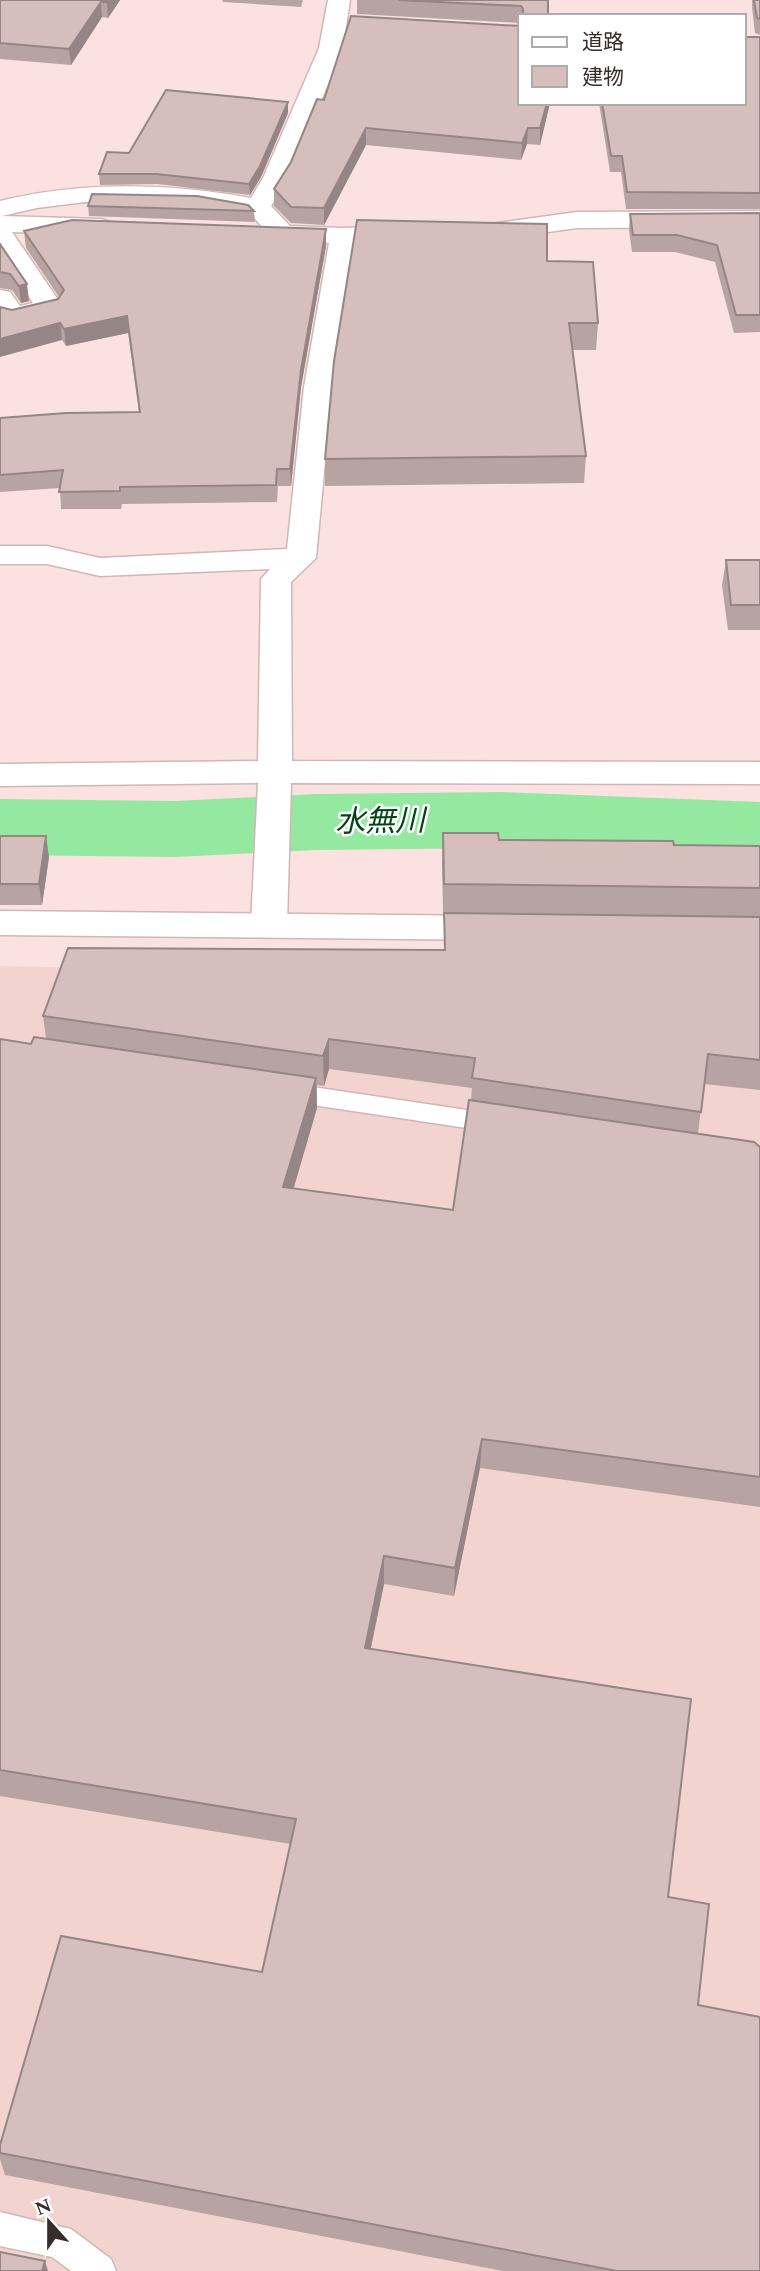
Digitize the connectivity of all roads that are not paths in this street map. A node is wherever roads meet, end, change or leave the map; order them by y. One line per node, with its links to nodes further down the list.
1 (337, 11): 2 (street); 3 (street)
2 (362, 24)
3 (258, 207): 4 (street); 12 (street)
4 (0, 209)
5 (760, 219): 9 (street)
6 (0, 224): 7 (street)
7 (123, 228)
8 (244, 232): 12 (street)
9 (476, 232)
10 (423, 233): 13 (street)
11 (0, 234): 14 (street)
12 (283, 234): 13 (street)
13 (343, 236): 18 (street)
14 (30, 278): 15 (street); 16 (street)
15 (0, 285)
16 (0, 298)
17 (0, 555): 18 (street)
18 (301, 558): 19 (street)
19 (275, 772): 20 (street); 21 (street); 23 (street)
20 (760, 773)
21 (0, 775)
22 (0, 923): 23 (street)
23 (269, 924): 24 (street)
24 (528, 928)
25 (262, 1088): 26 (lane)
26 (525, 1127)
27 (0, 2229): 28 (lane)
28 (99, 2271)

